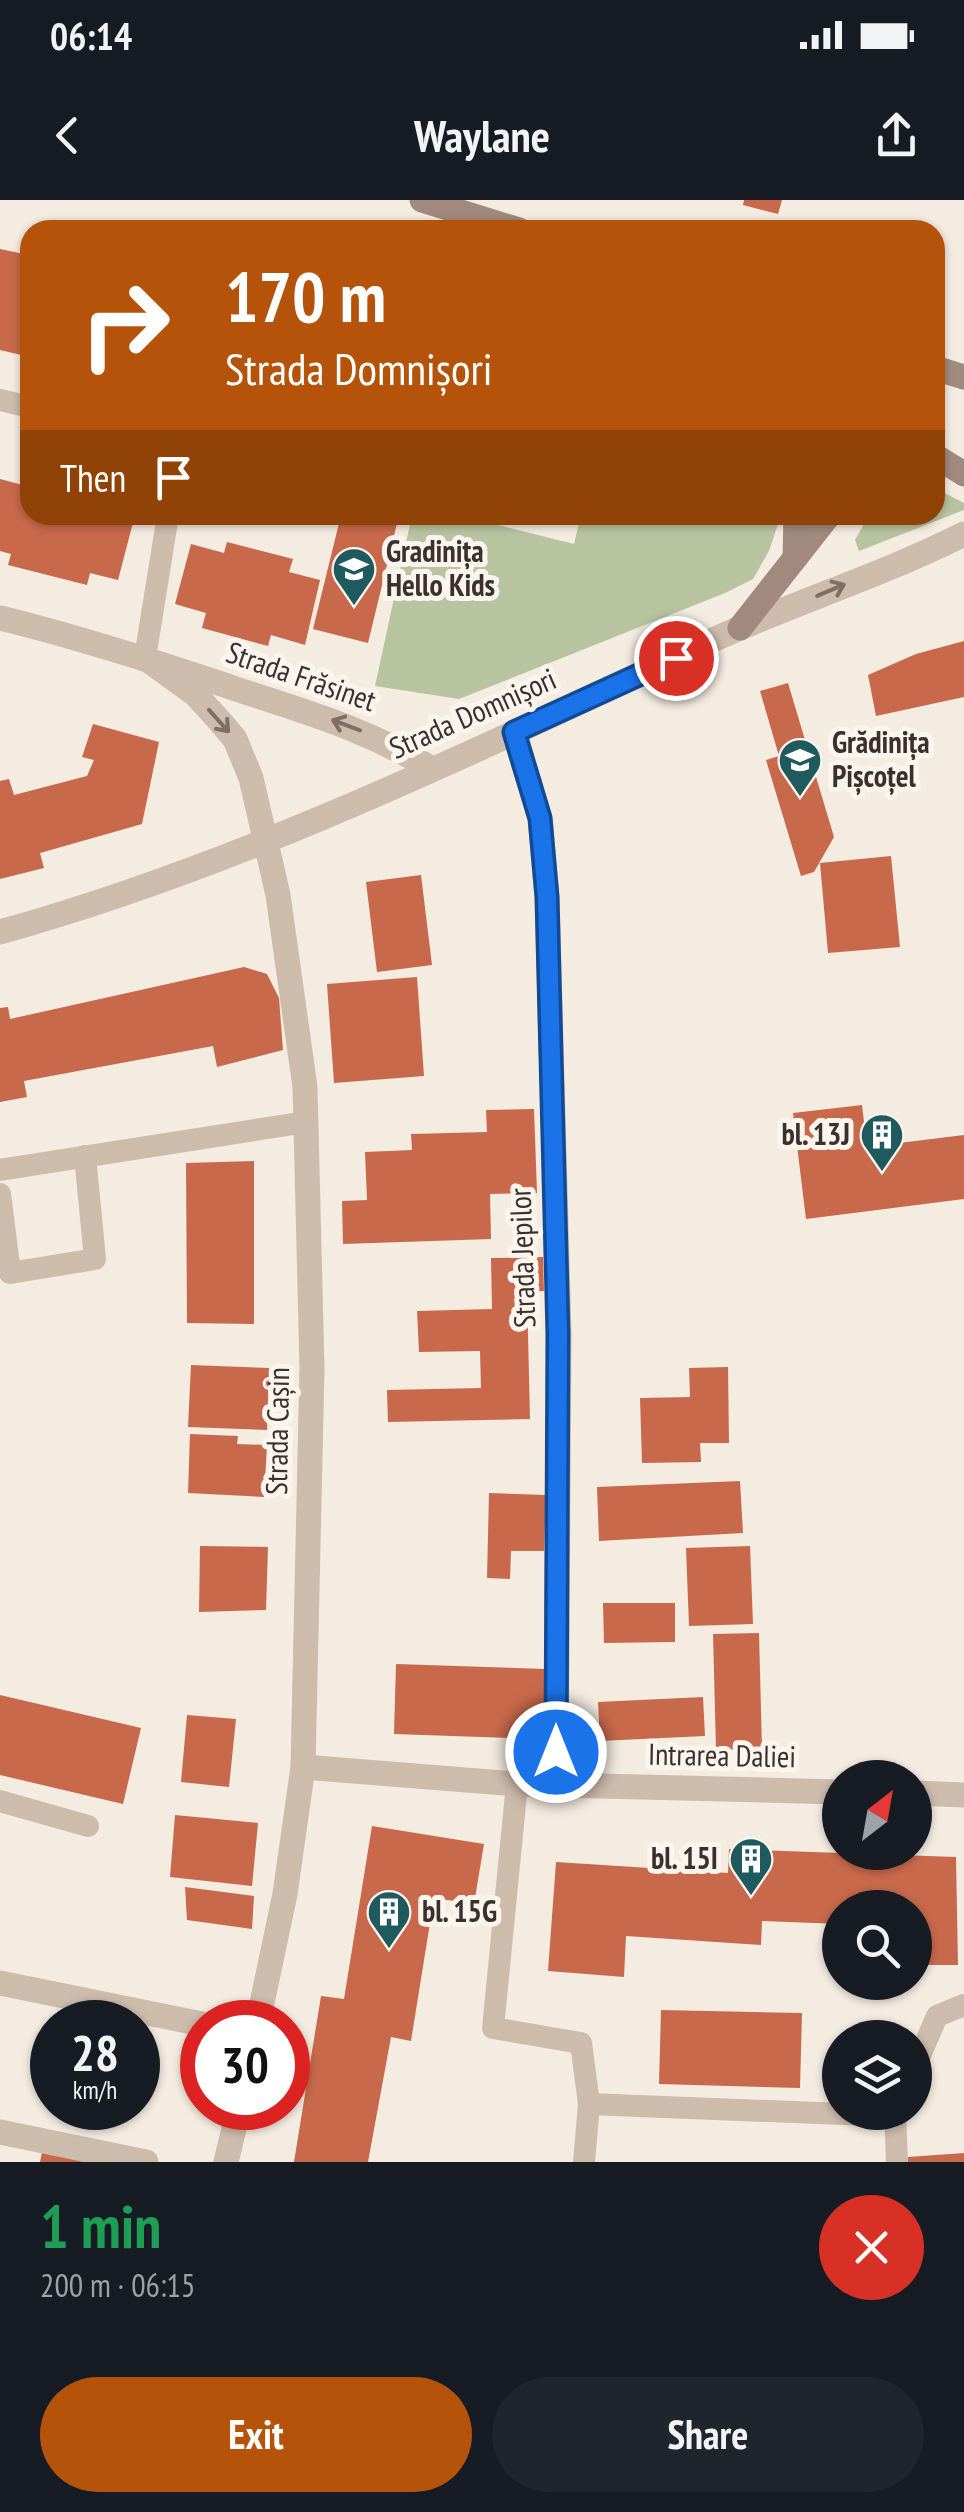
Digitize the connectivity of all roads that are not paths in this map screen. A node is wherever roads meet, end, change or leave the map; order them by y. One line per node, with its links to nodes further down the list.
1 (422, 200): 2 (main road)
2 (487, 220)
3 (166, 525): 10 (lane)
4 (796, 525): 7 (main road)
5 (821, 525): 7 (main road)
6 (960, 539): 9 (street, Strada Domnișori, one-way to 6)
7 (795, 558): 9 (main road)
8 (0, 618): 10 (street, Strada Frăsinet)
9 (740, 628): 11 (street, Strada Domnișori)
10 (144, 658): 12 (street, Strada Frăsinet, one-way to 10); 13 (street, Strada Frăsinet, one-way to 13)
11 (514, 732): 12 (street, Strada Domnișori); 21 (street, Strada Jepilor)
12 (432, 768): 13 (street, Strada Domnișori)
13 (266, 841): 14 (street, Strada Domnișori); 15 (street, Strada Cașin)
14 (0, 932)
15 (306, 1122): 16 (lane); 19 (street, Strada Cașin)
16 (85, 1156): 17 (lane); 18 (lane)
17 (0, 1170)
18 (0, 1194)
19 (303, 1768): 20 (street, Intrarea Daliei); 28 (street, Strada Cașin)
20 (517, 1784): 21 (street, Intrarea Daliei); 32 (lane)
21 (556, 1785): 22 (street, Intrarea Daliei)
22 (822, 1792)
23 (932, 1794): 24 (street)
24 (964, 1794)
25 (0, 1801): 26 (lane)
26 (88, 1826)
27 (0, 1983): 30 (street)
28 (263, 2000)
29 (964, 2005): 31 (lane)
30 (180, 2020)
31 (932, 2028)
32 (589, 2104): 33 (lane); 39 (lane)
33 (822, 2112)
34 (234, 2130): 38 (street)
35 (895, 2130): 40 (lane)
36 (0, 2132): 37 (street)
37 (146, 2162)
38 (226, 2162)
39 (584, 2162)
40 (898, 2162)

